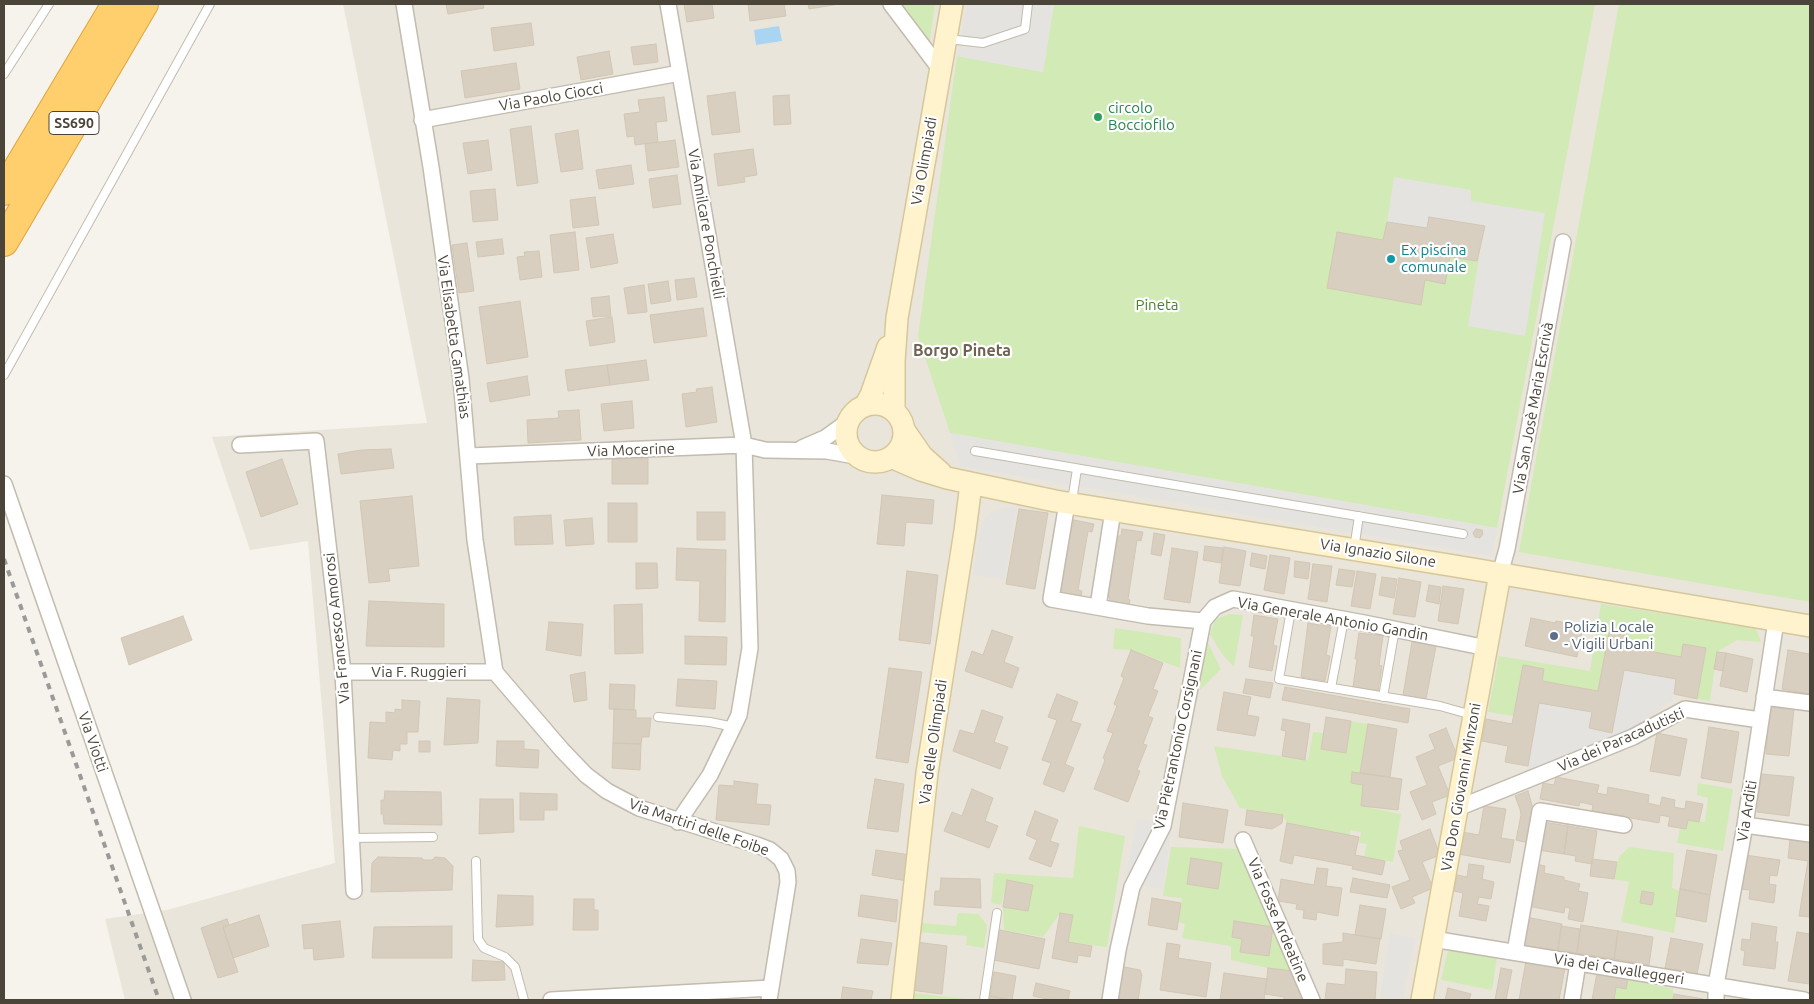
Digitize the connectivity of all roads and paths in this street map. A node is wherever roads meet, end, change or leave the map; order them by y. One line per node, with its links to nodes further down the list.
1 (49, 4): 13 (lane)
2 (116, 4): 15 (highway, SS690)
3 (144, 4): 16 (highway, SS690)
4 (210, 4): 19 (lane)
5 (404, 4): 14 (street, Via Elisabetta Camathias)
6 (668, 4): 12 (street, Via Amilcare Ponchielli)
7 (891, 4): 11 (street)
8 (952, 4): 10 (street, Via Olimpiadi)
9 (1028, 4): 10 (lane)
10 (946, 39): 11 (street, Via Olimpiadi)
11 (940, 69): 18 (street, Via Olimpiadi)
12 (680, 73): 14 (street, Via Paolo Ciocci); 23 (street, Via Amilcare Ponchielli)
13 (4, 74)
14 (422, 120): 26 (street, Via Elisabetta Camathias)
15 (4, 191)
16 (4, 242)
17 (1563, 242): 38 (street, Via San Josè Maria Escrivà)
18 (897, 318): 20 (street, Via Olimpiadi); 21 (street, Via Olimpiadi)
19 (4, 375)
20 (857, 413): 21 (street); 24 (street, Via Mocerine); 27 (street)
21 (899, 420): 28 (street); 30 (street, Via Ignazio Silone)
22 (240, 445): 47 (street, Via Francesco Amorosi)
23 (744, 445): 24 (street, Via Mocerine); 26 (street, Via Mocerine); 56 (street, Via Amilcare Ponchielli)
24 (793, 450): 27 (street, Via Mocerine)
25 (975, 451): 29 (lane)
26 (469, 456): 48 (street, Via Elisabetta Camathias)
27 (861, 457): 28 (street)
28 (891, 457): 30 (street, Via Ignazio Silone)
29 (1077, 468): 33 (lane); 35 (lane)
30 (947, 478): 32 (street, Via Ignazio Silone)
31 (4, 484): 73 (street, Via Viotti)
32 (970, 484): 33 (street, Via Ignazio Silone); 76 (street, Via delle Olimpiadi)
33 (1069, 504): 34 (street, Via Ignazio Silone); 39 (street)
34 (1113, 511): 37 (street, Via Ignazio Silone); 39 (street)
35 (1359, 516): 36 (lane); 37 (lane)
36 (1463, 534)
37 (1354, 549): 38 (street, Via Ignazio Silone)
38 (1500, 574): 43 (street, Via Ignazio Silone); 46 (street, Via Don Giovanni Minzoni)
39 (1098, 606): 42 (street)
40 (1291, 610): 41 (street, Via Generale Antonio Gandin); 42 (street, Via Generale Antonio Gandin); 49 (lane)
41 (1344, 619): 45 (street, Via Generale Antonio Gandin); 49 (lane)
42 (1203, 621): 78 (street, Via Pietrantonio Corsignani)
43 (1776, 621): 44 (street, Via Ignazio Silone); 51 (street, Via Arditi)
44 (1810, 626)
45 (1395, 629): 46 (street, Via Generale Antonio Gandin); 50 (lane)
46 (1487, 648): 53 (street, Via Don Giovanni Minzoni)
47 (343, 672): 48 (street, Via F. Ruggieri); 63 (street, Via Francesco Amorosi)
48 (495, 672): 58 (street, Via Martiri delle Foibe)
49 (1331, 688): 50 (lane)
50 (1384, 697): 53 (lane)
51 (1764, 697): 52 (street); 55 (street, Via Arditi)
52 (1810, 703)
53 (1474, 716): 57 (street, Via Don Giovanni Minzoni)
54 (658, 717): 56 (lane)
55 (1760, 720): 57 (street, Via dei Paracadutisti); 60 (street, Via Arditi)
56 (734, 727): 58 (street, Via Amilcare Ponchielli)
57 (1458, 808): 68 (street, Via Don Giovanni Minzoni)
58 (678, 822): 72 (street, Via Martiri delle Foibe)
59 (1624, 825): 69 (street)
60 (1745, 825): 61 (street); 71 (street, Via Arditi)
61 (1810, 834)
62 (433, 837): 63 (lane)
63 (351, 838): 66 (street, Via Francesco Amorosi)
64 (1243, 840): 79 (street, Via Fosse Ardeatine)
65 (476, 861): 74 (lane)
66 (354, 891)
67 (996, 913): 77 (lane)
68 (1433, 939): 69 (street, Via dei Cavalleggeri); 80 (street, Via Don Giovanni Minzoni)
69 (1516, 952): 70 (street, Via dei Cavalleggeri)
70 (1578, 963): 71 (street, Via dei Cavalleggeri); 81 (street)
71 (1716, 993): 82 (street, Via dei Cavalleggeri)
72 (770, 994): 75 (street)
73 (183, 1000)
74 (524, 1000)
75 (550, 1000)
76 (902, 1000)
77 (984, 1000)
78 (1110, 1000)
79 (1312, 1000)
80 (1422, 1000)
81 (1572, 1000)
82 (1804, 1000)

